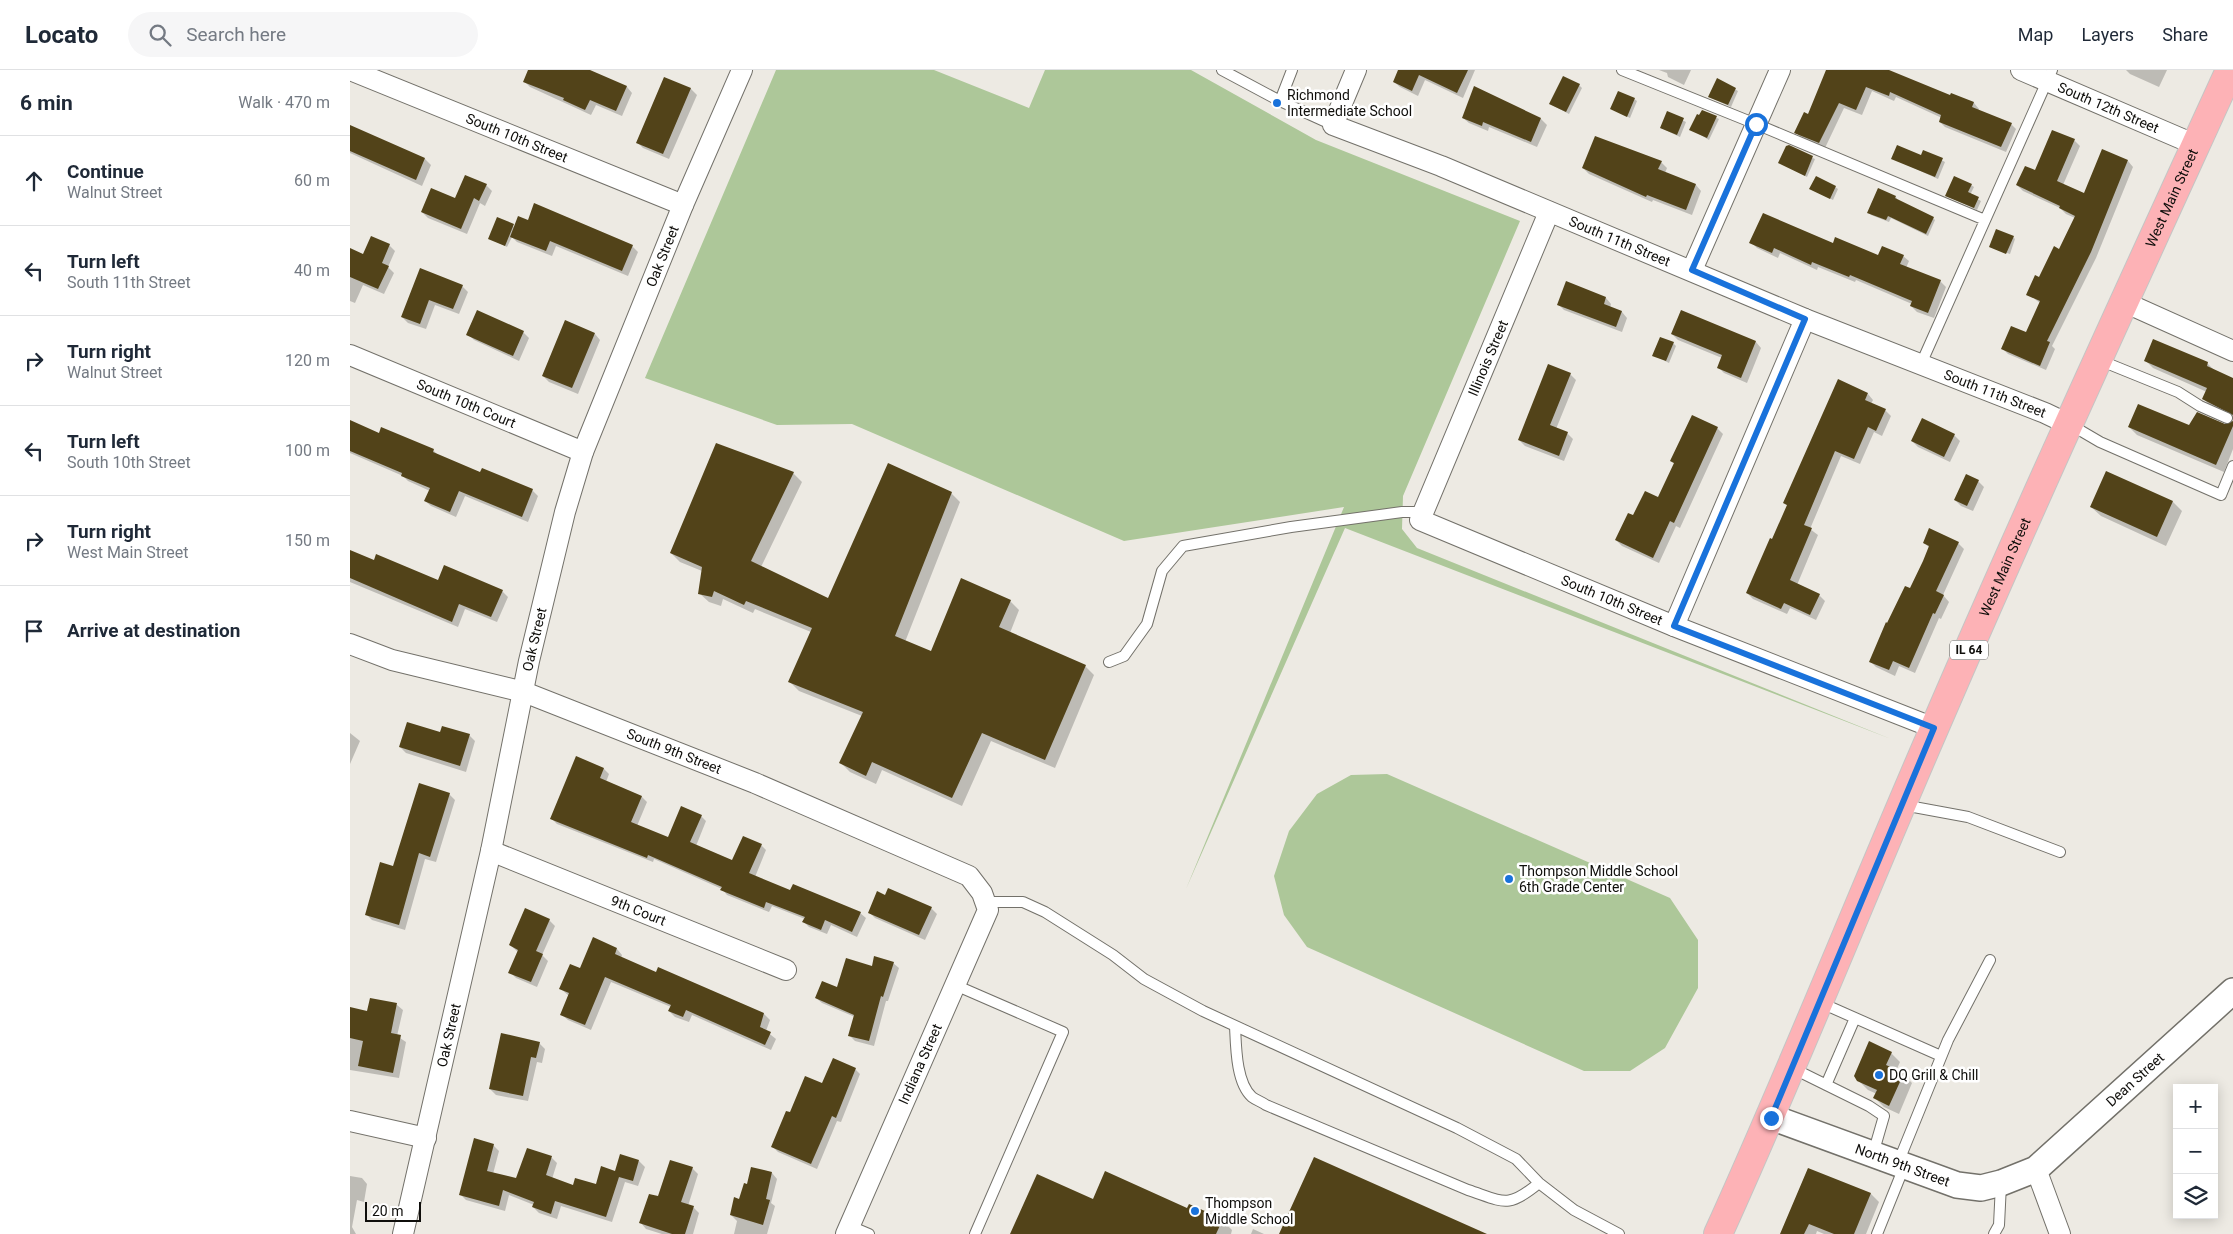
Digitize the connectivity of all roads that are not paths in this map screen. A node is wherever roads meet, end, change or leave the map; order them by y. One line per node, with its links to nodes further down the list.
1 (350, 70): 15 (street, South 10th Street)
2 (742, 70): 15 (street, Oak Street)
3 (1222, 70): 11 (lane)
4 (1292, 70): 11 (lane)
5 (1356, 70): 13 (street)
6 (1622, 70): 12 (lane)
7 (1780, 70): 12 (street)
8 (2021, 70): 10 (street, South 12th Street)
9 (2230, 70): 14 (main road, West Main Street / IL 64)
10 (2050, 76): 14 (street, South 12th Street); 17 (lane)
11 (1280, 101): 13 (lane)
12 (1756, 124): 17 (lane); 18 (street)
13 (1335, 126): 16 (street, South 11th Street)
14 (2196, 145): 19 (main road, West Main Street / IL 64)
15 (683, 205): 27 (street, Oak Street)
16 (1549, 212): 18 (street, South 11th Street); 29 (street, Illinois Street)
17 (1985, 220): 24 (lane)
18 (1692, 270): 20 (street, South 11th Street)
19 (2124, 302): 21 (street); 23 (main road, West Main Street / IL 64)
20 (1805, 319): 24 (street, South 11th Street); 30 (street)
21 (2233, 351)
22 (350, 355): 27 (street, South 10th Court)
23 (2098, 360): 25 (lane); 26 (main road, West Main Street / IL 64)
24 (1921, 364): 26 (street, South 11th Street)
25 (2227, 418)
26 (2070, 425): 28 (lane); 34 (main road, West Main Street / IL 64)
27 (583, 452): 33 (street, Oak Street)
28 (2233, 466)
29 (1425, 509): 30 (street, South 10th Street); 32 (lane)
30 (1674, 626): 34 (street, South 10th Street)
31 (350, 644): 33 (street, South 9th Street)
32 (1109, 662)
33 (524, 692): 36 (street, Oak Street); 38 (street, South 9th Street)
34 (1934, 728): 35 (main road, West Main Street / IL 64)
35 (1902, 804): 37 (lane); 43 (main road, West Main Street / IL 64)
36 (491, 850): 40 (street, 9th Court); 51 (street, Oak Street)
37 (2060, 852)
38 (984, 898): 41 (street, Indiana Street); 45 (lane)
39 (1990, 960): 46 (lane)
40 (786, 970)
41 (955, 985): 57 (street, Indiana Street); 60 (lane)
42 (2233, 991): 54 (street, Dean Street)
43 (1819, 1002): 44 (lane); 47 (main road, West Main Street / IL 64)
44 (1855, 1018): 46 (lane); 48 (lane)
45 (1235, 1026): 55 (lane); 55 (lane)
46 (1941, 1056): 53 (lane)
47 (1792, 1068): 48 (lane); 49 (main road, West Main Street / IL 64)
48 (1826, 1085): 52 (lane)
49 (1771, 1118): 52 (street, North 9th Street); 62 (main road, West Main Street / IL 64)
50 (350, 1121): 51 (street)
51 (426, 1138): 58 (street, Oak Street)
52 (1873, 1154): 53 (street, North 9th Street)
53 (1901, 1164): 56 (street, North 9th Street); 63 (lane)
54 (2036, 1169): 56 (street, North 9th Street); 65 (street)
55 (1539, 1183): 61 (lane)
56 (2002, 1183): 64 (lane)
57 (848, 1230): 59 (lane)
58 (407, 1233)
59 (868, 1234)
60 (975, 1234)
61 (1619, 1234)
62 (1718, 1234)
63 (1877, 1234)
64 (1994, 1234)
65 (2060, 1234)

